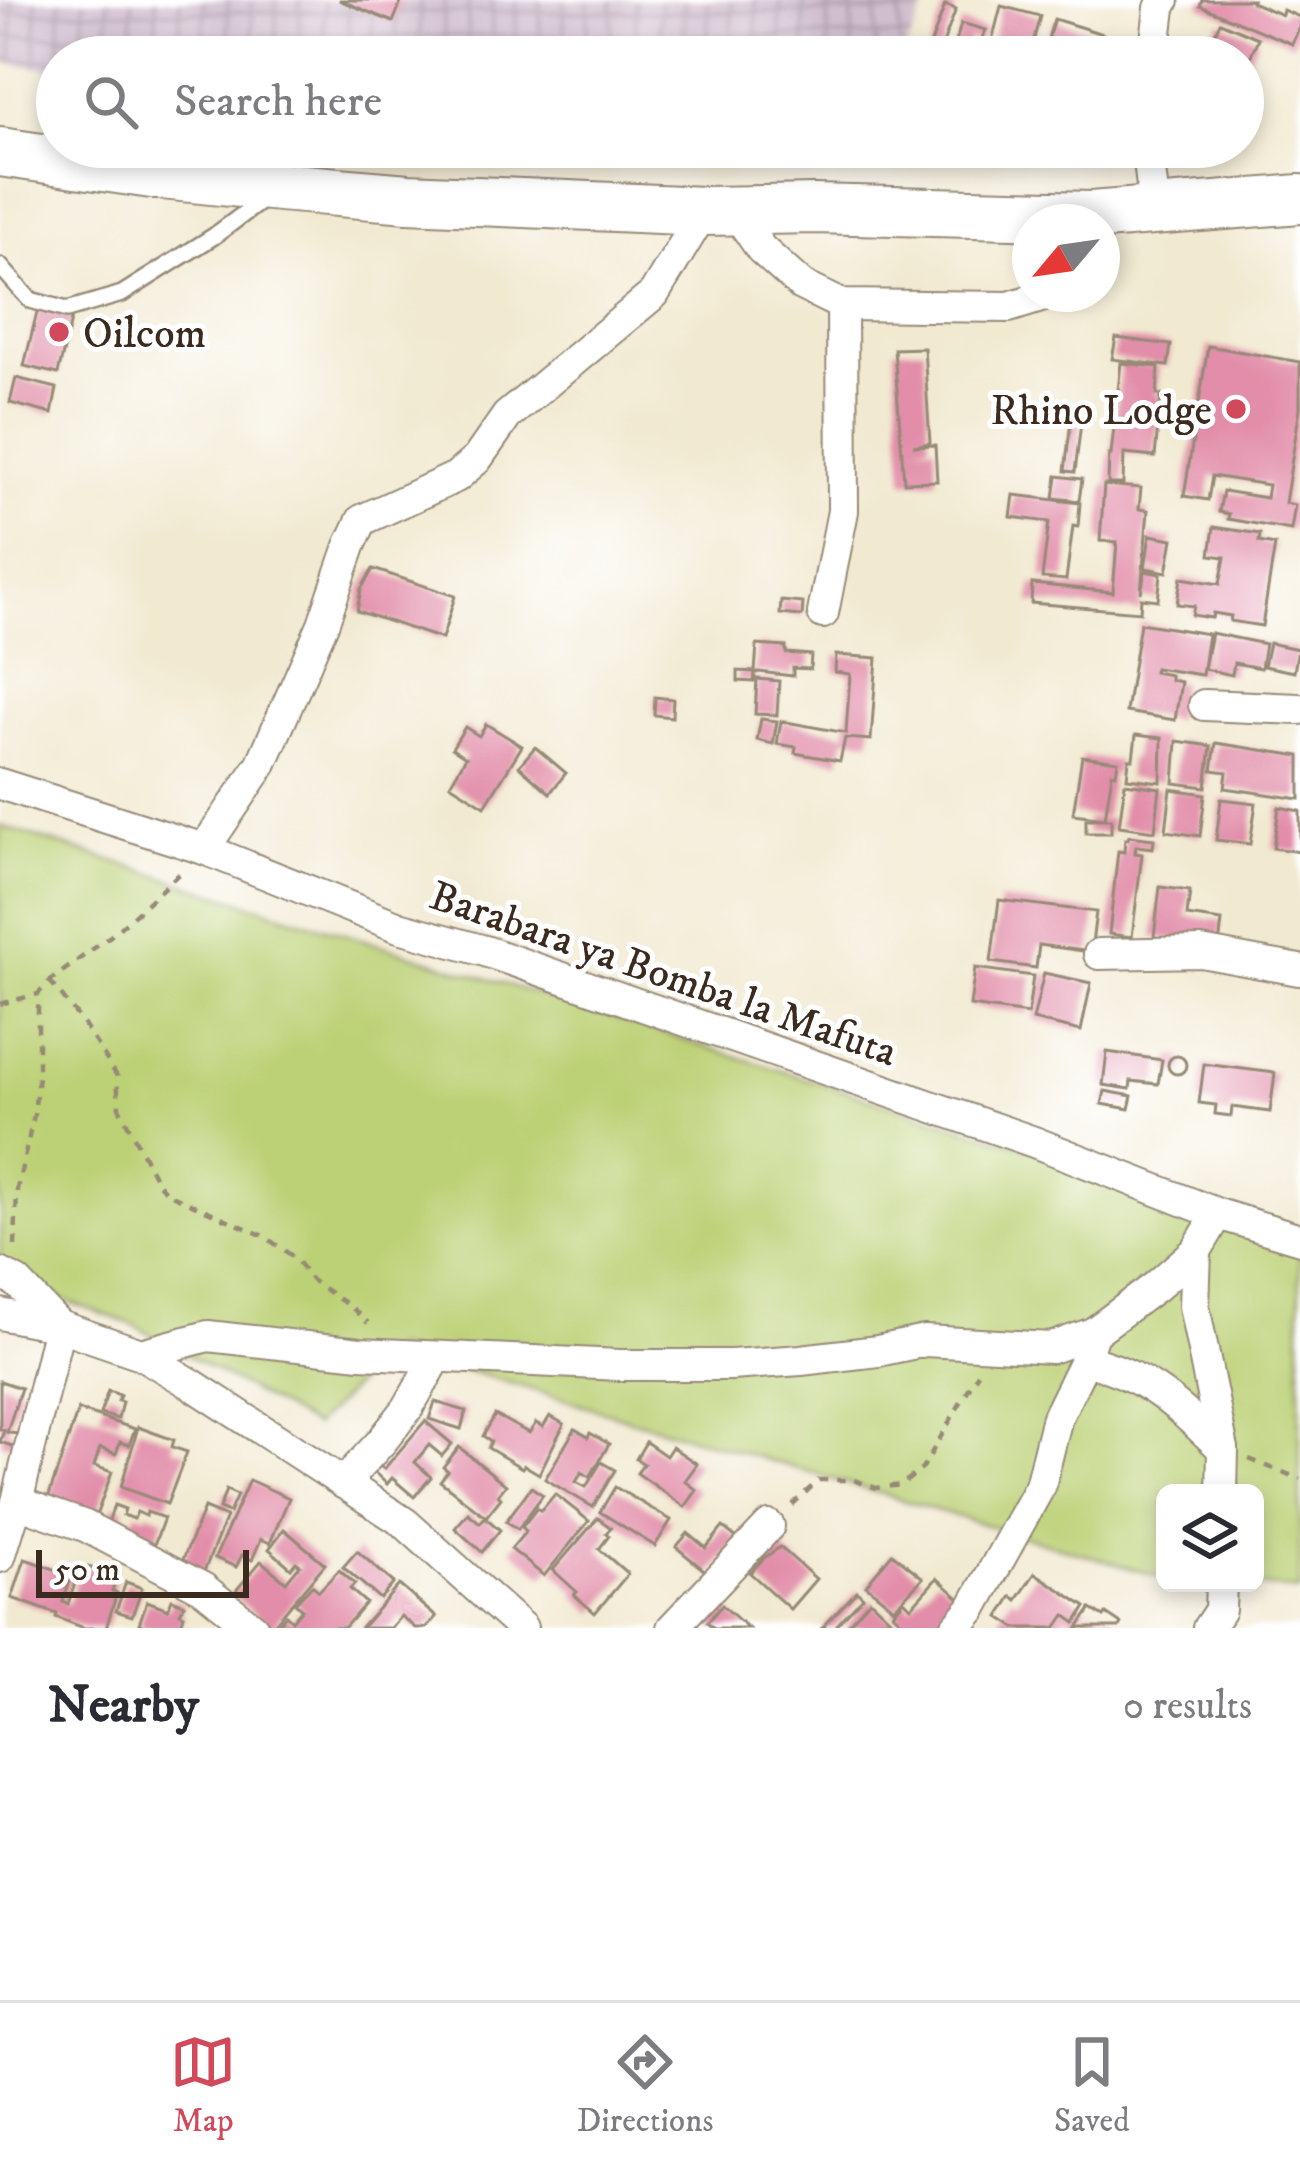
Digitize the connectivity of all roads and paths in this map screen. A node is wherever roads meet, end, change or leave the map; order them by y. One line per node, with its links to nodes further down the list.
1 (1164, 0): 2 (street)
2 (1157, 36)
3 (0, 152): 4 (highway)
4 (36, 157)
5 (116, 168): 7 (highway)
6 (1150, 168): 10 (street)
7 (280, 187): 9 (highway); 13 (lane)
8 (1300, 199): 10 (highway)
9 (718, 209): 12 (highway); 14 (street); 20 (street)
10 (1155, 212): 11 (highway)
11 (1120, 215)
12 (1012, 217)
13 (0, 266)
14 (842, 304): 15 (street); 16 (street)
15 (1012, 306)
16 (823, 613)
17 (1204, 705): 18 (street)
18 (1300, 709)
19 (0, 784): 20 (street, Barabara ya Bomba la Mafuta)
20 (204, 849): 23 (path); 27 (street, Barabara ya Bomba la Mafuta)
21 (1100, 954): 22 (street)
22 (1300, 968): 24 (street)
23 (50, 981): 25 (path); 36 (path)
24 (1300, 983)
25 (38, 994): 26 (path); 30 (path)
26 (0, 1004)
27 (1218, 1214): 28 (street, Barabara ya Bomba la Mafuta); 29 (street)
28 (1300, 1239)
29 (1196, 1250): 34 (street); 38 (street)
30 (8, 1277): 32 (street)
31 (0, 1315): 32 (street)
32 (59, 1326): 35 (street); 42 (street)
33 (999, 1344): 34 (street); 37 (street); 43 (path)
34 (1089, 1347): 38 (street); 49 (street)
35 (141, 1354): 36 (street); 40 (street)
36 (396, 1354): 37 (street)
37 (436, 1357): 40 (street)
38 (1223, 1450): 39 (path); 41 (street)
39 (1300, 1479)
40 (343, 1483): 47 (street)
41 (1222, 1484)
42 (17, 1502): 44 (street); 46 (street)
43 (769, 1526): 48 (street)
44 (0, 1557)
45 (1221, 1592): 50 (street)
46 (254, 1628)
47 (522, 1628)
48 (672, 1628)
49 (956, 1628)
50 (1208, 1628)

